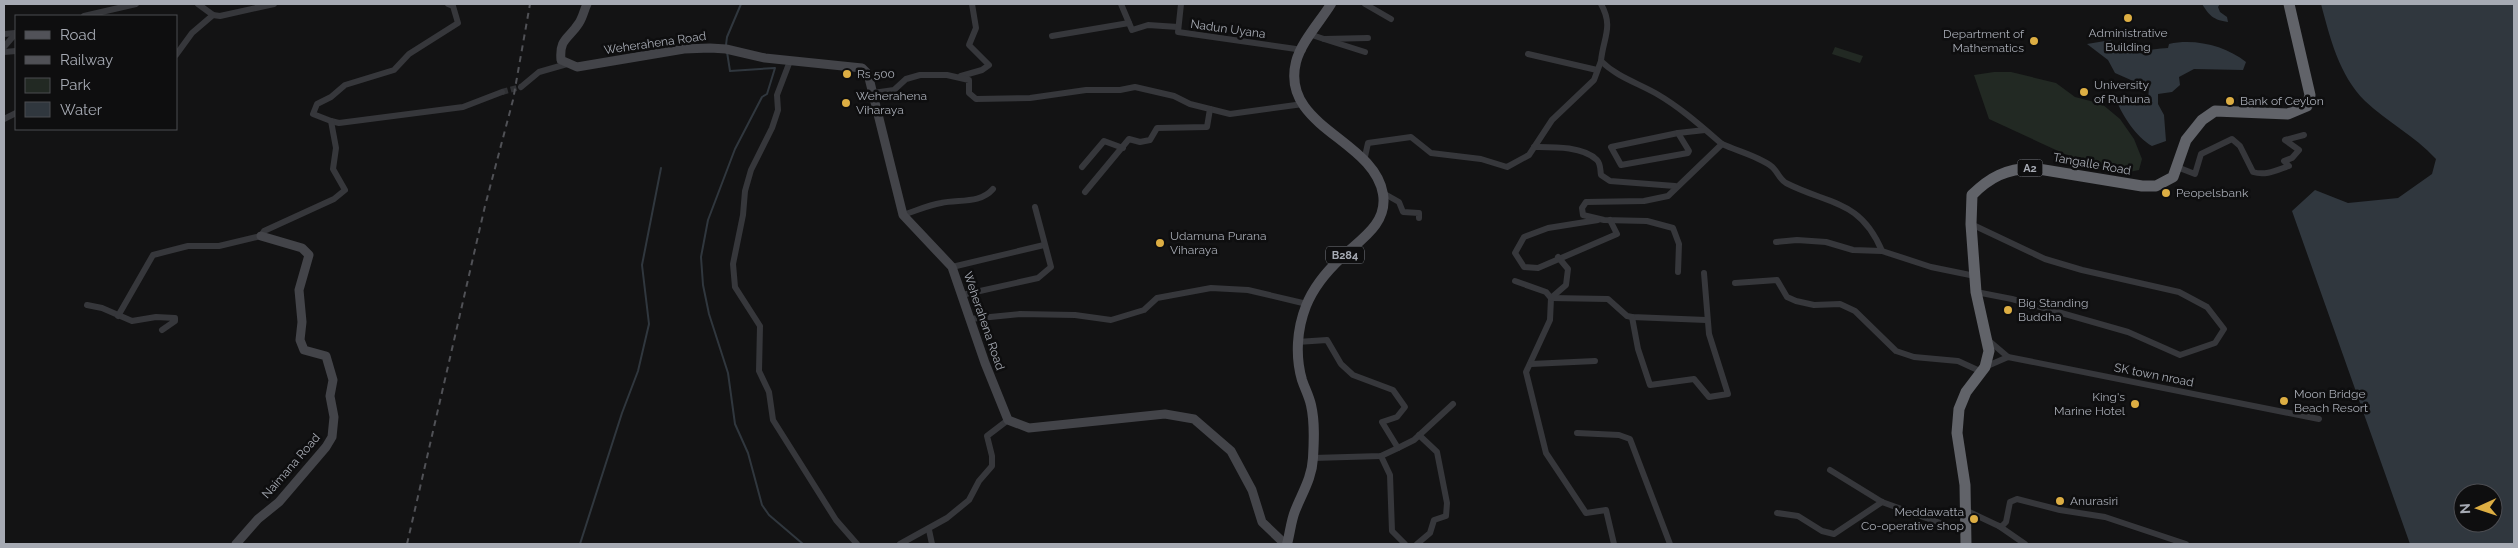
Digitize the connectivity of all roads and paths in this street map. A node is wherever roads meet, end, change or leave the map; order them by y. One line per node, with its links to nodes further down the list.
1 (136, 4): 13 (street)
2 (198, 4): 14 (street)
3 (274, 4): 14 (street)
4 (448, 4): 38 (street)
5 (587, 4): 30 (main road)
6 (972, 4): 32 (street)
7 (1121, 4): 16 (street)
8 (1181, 4): 17 (street, Nadun Uyana)
9 (1331, 4): 19 (main road)
10 (1365, 4): 15 (street)
11 (1601, 4): 29 (street)
12 (2289, 4): 47 (highway, Tangalle Road / A2)
13 (88, 15)
14 (213, 15): 25 (street)
15 (1391, 20)
16 (1129, 22): 17 (street); 20 (street)
17 (1178, 27): 24 (street, Nadun Uyana)
18 (15, 34): 23 (street)
19 (1312, 35): 22 (street); 24 (main road)
20 (1052, 36)
21 (1368, 38): 22 (street)
22 (1324, 39): 26 (street)
23 (4, 47)
24 (1304, 50): 36 (main road)
25 (178, 52)
26 (1365, 52)
27 (1528, 54): 31 (street)
28 (790, 61): 30 (main road, Weherahena Road); 35 (main road, Weherahena Road); 101 (street)
29 (1601, 61): 31 (street); 39 (street)
30 (567, 64): 33 (street)
31 (1597, 70): 43 (street)
32 (961, 76): 35 (street); 37 (street)
33 (522, 87)
34 (502, 92): 38 (street)
35 (873, 94): 53 (main road, Weherahena Road)
36 (1303, 104): 37 (street); 45 (main road)
37 (1210, 109): 44 (street)
38 (331, 121): 57 (street)
39 (1705, 130): 40 (street); 42 (street)
40 (1678, 133): 40 (street)
41 (2304, 135): 47 (street)
42 (1722, 144): 48 (street); 60 (street)
43 (1534, 147): 45 (street); 48 (street)
44 (1123, 148): 46 (street); 50 (street)
45 (1364, 161): 51 (main road)
46 (1082, 166)
47 (2177, 167): 56 (highway, Tangalle Road / A2)
48 (1675, 186): 55 (street)
49 (993, 190): 53 (street)
50 (1085, 192)
51 (1383, 193): 54 (street); 71 (main road, B284)
52 (1035, 207): 59 (street)
53 (903, 216): 62 (main road, Weherahena Road)
54 (1419, 218)
55 (1607, 220): 61 (street); 61 (street); 63 (street)
56 (1971, 224): 65 (highway, Tangalle Road / A2); 68 (street)
57 (261, 236): 73 (street); 100 (main road, Naimana Road)
58 (1776, 242): 60 (street)
59 (1044, 245): 62 (street); 69 (street)
60 (1882, 251): 65 (street)
61 (1558, 257): 70 (street)
62 (952, 267): 69 (main road, Weherahena Road)
63 (1678, 272)
64 (1704, 273): 76 (street)
65 (1975, 276): 68 (highway, Tangalle Road / A2)
66 (1515, 281): 70 (street)
67 (1734, 283): 83 (street)
68 (1976, 292): 78 (highway, Tangalle Road / A2)
69 (962, 295): 75 (main road, Weherahena Road)
70 (1551, 298): 74 (street); 82 (street)
71 (1307, 304): 75 (street); 79 (main road, B284)
72 (87, 305): 73 (street)
73 (118, 316): 77 (street)
74 (1632, 316): 76 (street); 76 (street)
75 (970, 320): 86 (main road, Weherahena Road)
76 (1706, 320)
77 (162, 330)
78 (1988, 340): 80 (street); 83 (highway, Tangalle Road / A2)
79 (1297, 342): 89 (street); 91 (main road, B284)
80 (2008, 357): 83 (street); 85 (street, SK town nroad)
81 (1595, 361): 82 (street)
82 (1531, 364): 107 (street)
83 (1983, 369): 94 (highway)
84 (1452, 404): 88 (street)
85 (2319, 419)
86 (1008, 420): 97 (street); 104 (main road)
87 (1577, 434): 108 (street)
88 (1419, 436): 89 (street); 106 (street)
89 (1398, 448): 90 (street)
90 (1381, 456): 91 (street); 105 (street)
91 (1313, 458): 104 (main road, B284)
92 (1830, 470): 93 (street)
93 (1882, 502): 95 (street); 98 (street)
94 (1965, 510): 96 (street); 98 (highway)
95 (1777, 513)
96 (1999, 526): 99 (street); 110 (street)
97 (929, 530): 102 (street); 103 (street)
98 (1965, 532): 109 (highway)
99 (2168, 542): 111 (street)
100 (236, 544)
101 (857, 544)
102 (900, 544)
103 (932, 544)
104 (1286, 544)
105 (1405, 544)
106 (1417, 544)
107 (1614, 544)
108 (1670, 544)
109 (1966, 544)
110 (2026, 544)
111 (2186, 544)

